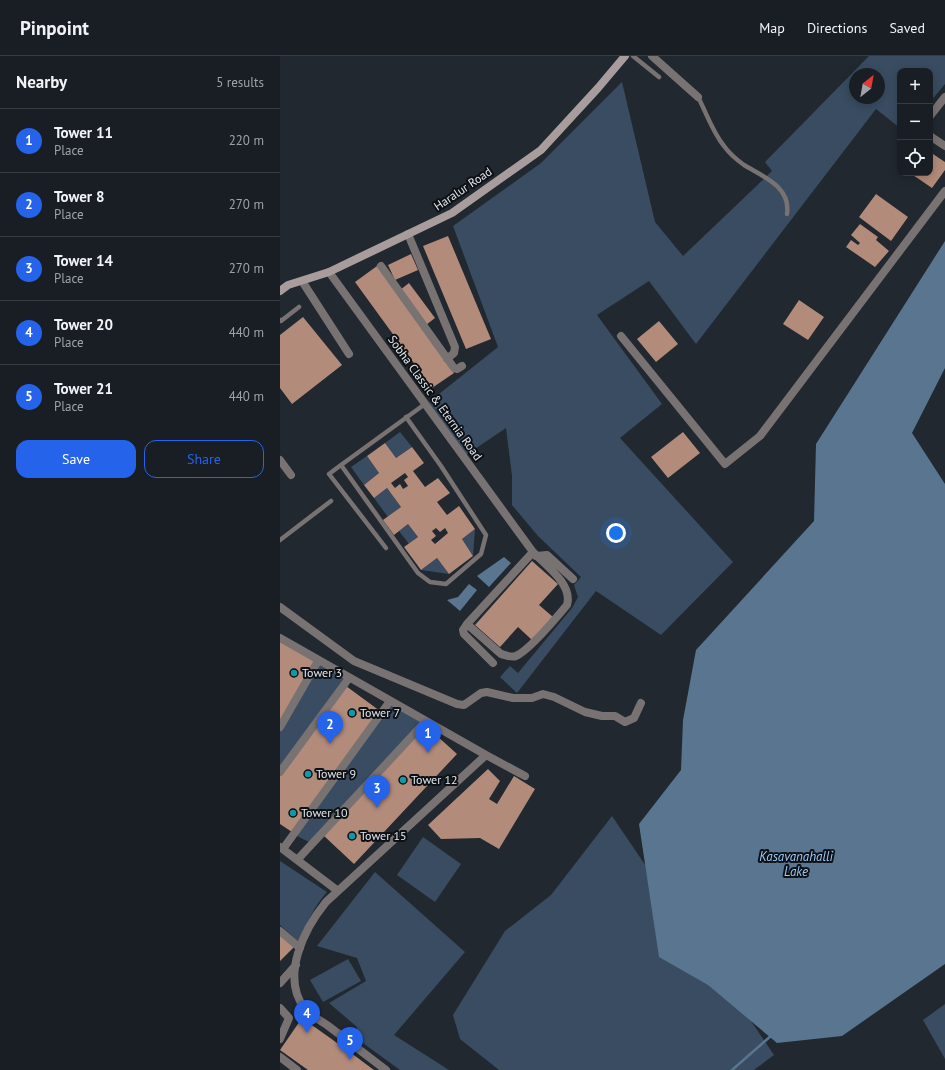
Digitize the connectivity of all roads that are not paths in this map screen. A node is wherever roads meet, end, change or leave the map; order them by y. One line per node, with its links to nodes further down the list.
1 (625, 56): 12 (street, Haralur Road)
2 (633, 56): 4 (lane)
3 (652, 56): 5 (street)
4 (659, 77)
5 (698, 97): 11 (lane)
6 (945, 97): 7 (street)
7 (933, 112)
8 (933, 138): 9 (street)
9 (945, 146)
10 (945, 192): 19 (street)
11 (787, 214)
12 (408, 234): 14 (street, Haralur Road); 21 (street)
13 (382, 266): 21 (street)
14 (329, 272): 15 (street, Haralur Road); 23 (street, Sobha Classic & Eternia Road)
15 (302, 281): 16 (street, Haralur Road); 20 (street)
16 (280, 291)
17 (299, 307): 18 (lane)
18 (280, 321)
19 (621, 336)
20 (349, 354)
21 (447, 359): 22 (street)
22 (462, 366)
23 (425, 404): 24 (lane); 31 (street, Sobha Classic & Eternia Road)
24 (406, 418): 26 (lane); 26 (lane)
25 (280, 460): 27 (street)
26 (341, 465): 30 (lane)
27 (291, 475)
28 (331, 501): 29 (lane)
29 (280, 540)
30 (386, 548)
31 (534, 554): 32 (street); 34 (street); 34 (street, Sobha Classic & Eternia Road)
32 (573, 579)
33 (280, 607): 40 (street)
34 (467, 624): 37 (street)
35 (280, 638): 36 (street)
36 (318, 661): 38 (street); 42 (street)
37 (493, 663)
38 (349, 678): 39 (street); 44 (street)
39 (390, 701): 41 (street); 46 (street)
40 (642, 703)
41 (426, 721): 43 (street); 47 (street)
42 (280, 727)
43 (486, 755): 45 (street); 48 (street)
44 (280, 772)
45 (525, 776)
46 (282, 848): 47 (street)
47 (298, 859): 48 (street)
48 (338, 891): 50 (street)
49 (280, 931): 50 (street)
50 (300, 948): 51 (street)
51 (296, 965): 52 (street); 57 (street)
52 (280, 983)
53 (280, 1008): 54 (street)
54 (280, 1039)
55 (280, 1057): 56 (street)
56 (297, 1070)
57 (386, 1070)

